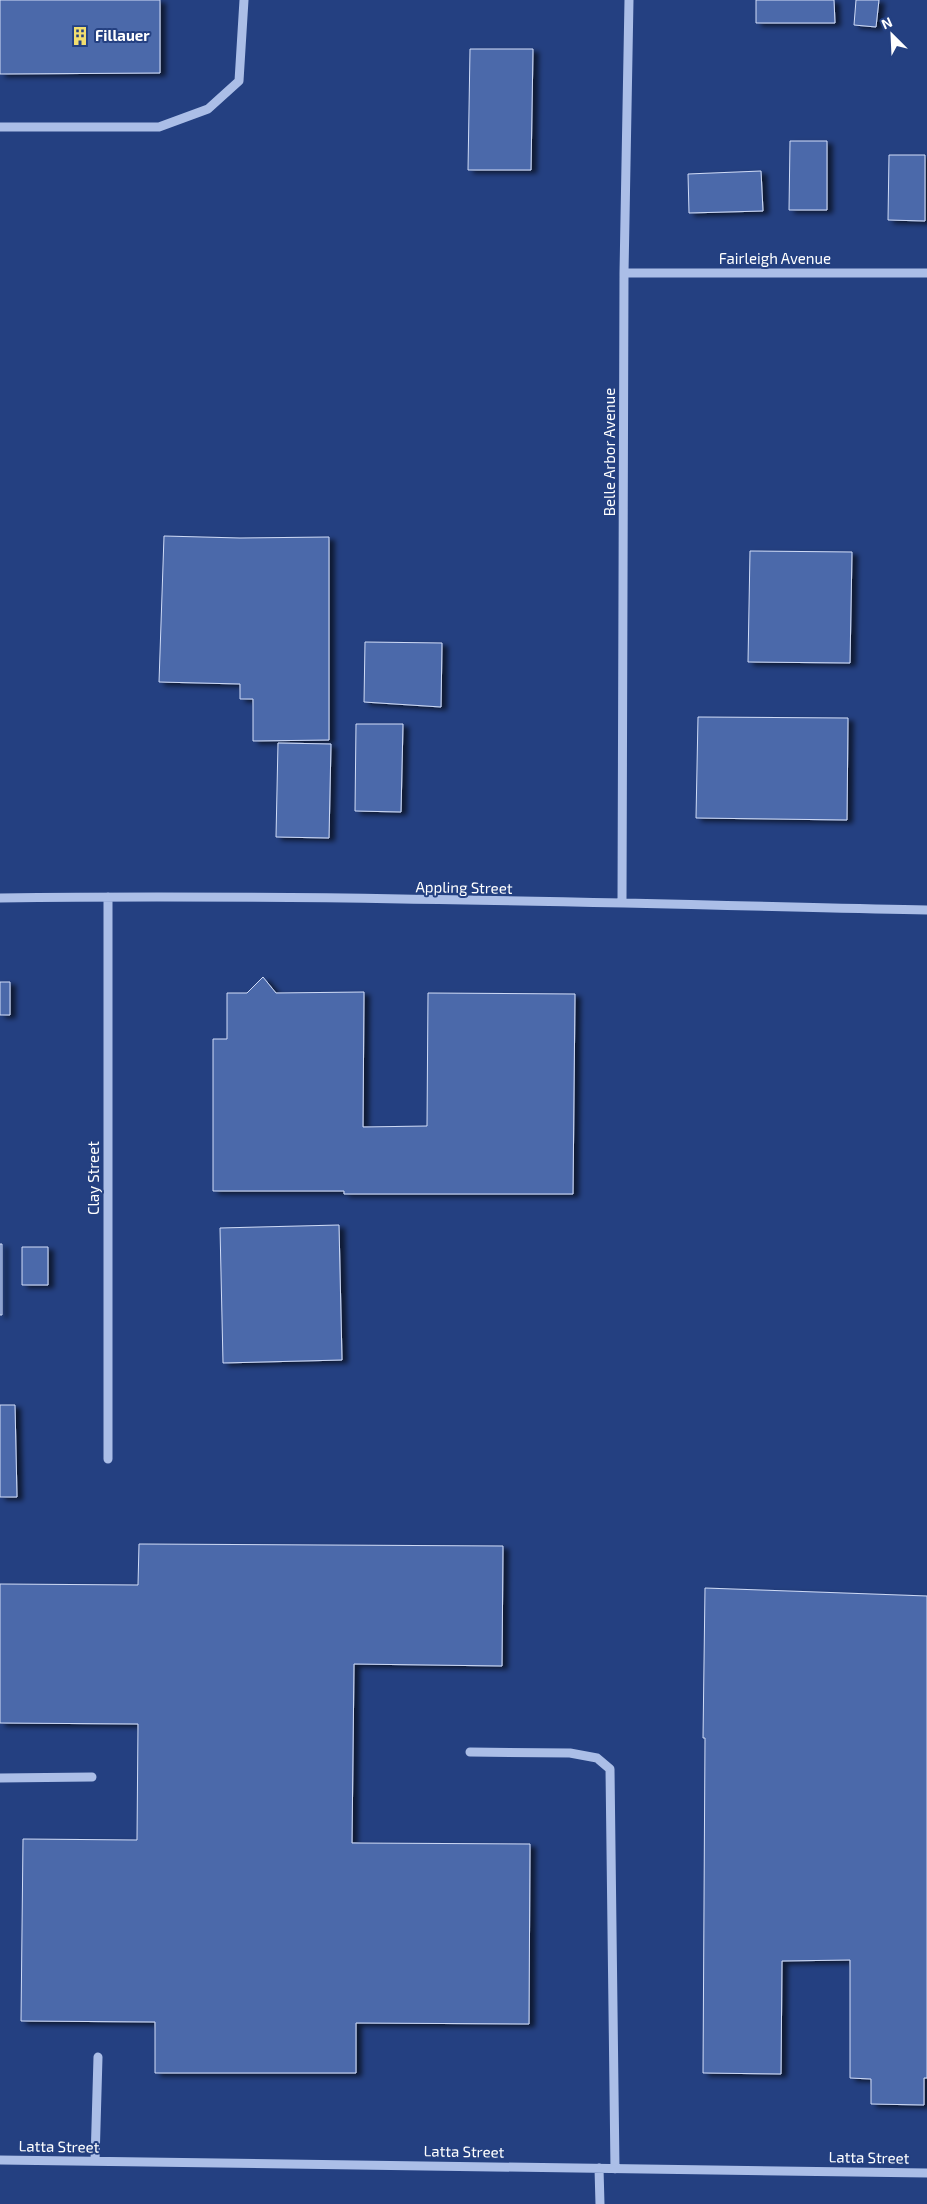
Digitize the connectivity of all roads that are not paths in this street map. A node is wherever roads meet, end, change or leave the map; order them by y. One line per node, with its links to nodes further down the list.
1 (244, 0): 3 (street)
2 (630, 0): 4 (street, Belle Arbor Avenue)
3 (0, 127)
4 (624, 273): 5 (street, Fairleigh Avenue); 8 (street, Belle Arbor Avenue)
5 (927, 273)
6 (108, 896): 7 (street, Appling Street); 8 (street, Appling Street); 10 (street, Clay Street)
7 (0, 898)
8 (622, 904): 9 (street, Appling Street)
9 (927, 910)
10 (108, 1459)
11 (470, 1752): 18 (street)
12 (92, 1776): 13 (street)
13 (0, 1778)
14 (98, 2057): 16 (street)
15 (0, 2160): 16 (street, Latta Street)
16 (95, 2161): 17 (street, Latta Street)
17 (599, 2168): 18 (street, Latta Street); 20 (street)
18 (615, 2169): 19 (street, Latta Street)
19 (927, 2173)
20 (600, 2204)

